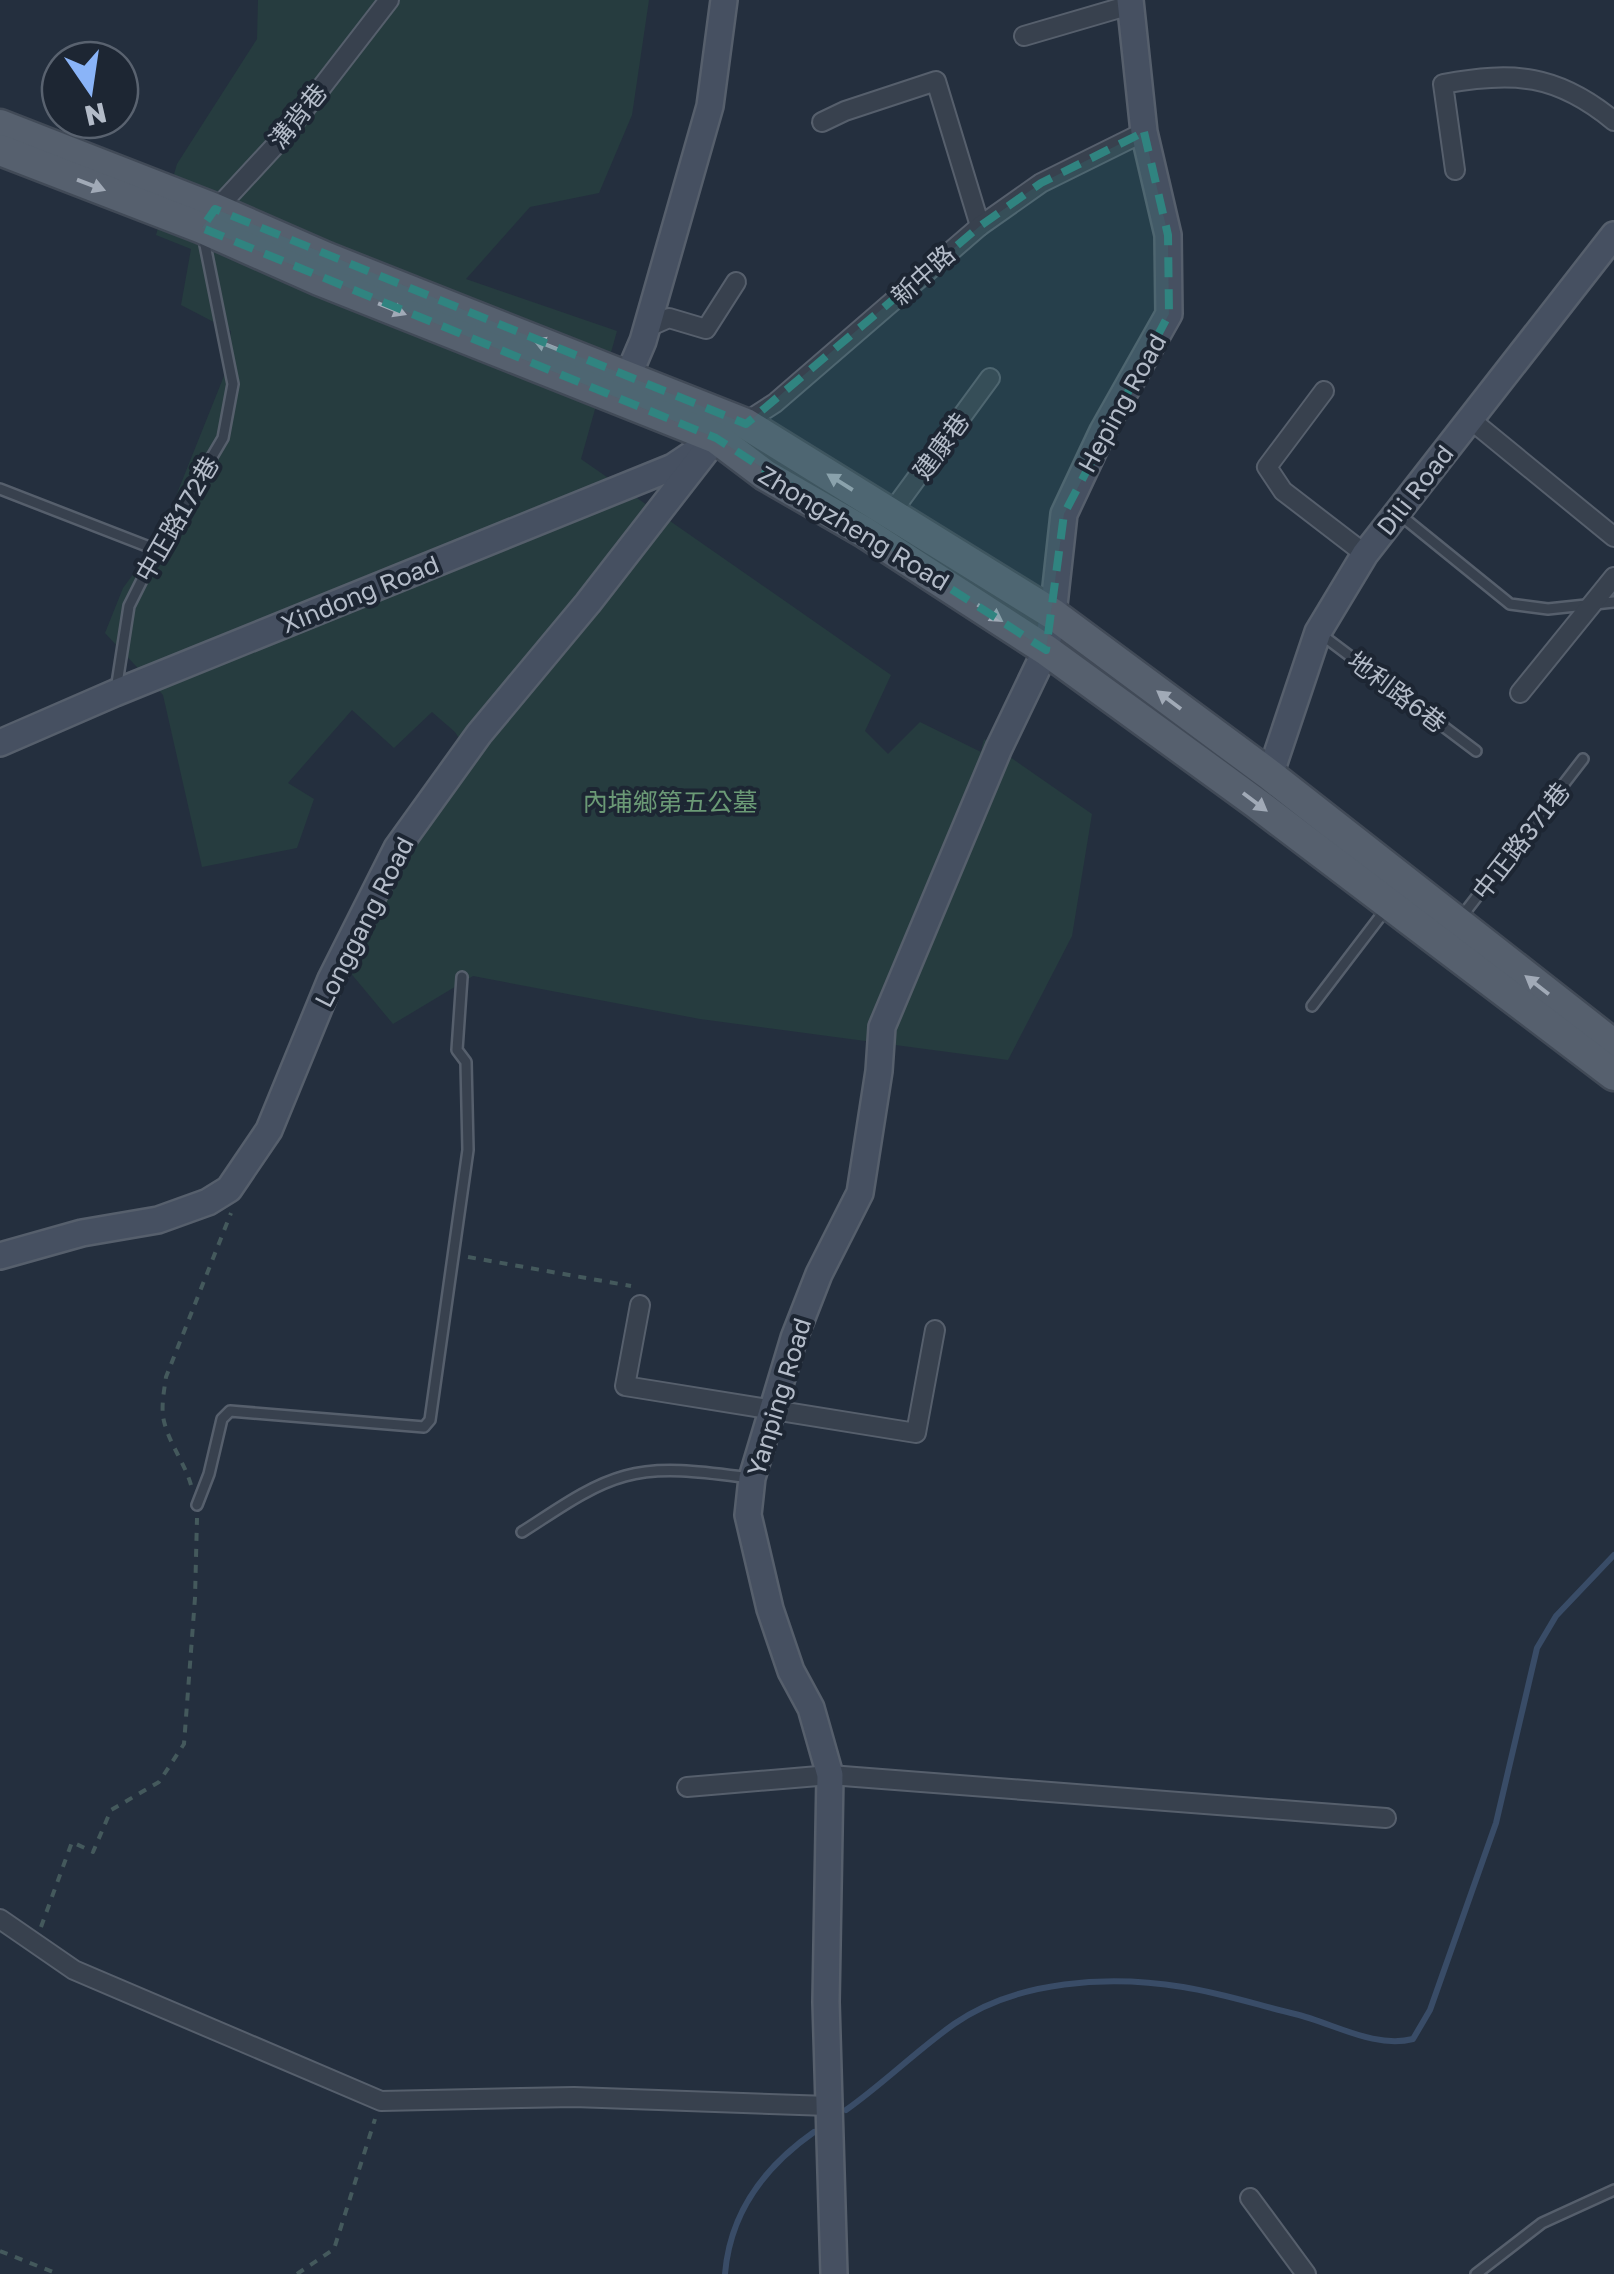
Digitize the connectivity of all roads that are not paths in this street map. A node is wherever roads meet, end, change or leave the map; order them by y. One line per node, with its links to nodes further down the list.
1 (389, 0): 11 (street, 溝背巷)
2 (724, 0): 15 (street)
3 (1130, 2): 4 (street); 8 (street, Heping Road)
4 (1024, 36)
5 (1614, 121): 10 (street)
6 (822, 122): 12 (street)
7 (0, 126): 11 (main road, Zhongzheng Road)
8 (1144, 132): 12 (street, 新中路); 31 (street, Heping Road)
9 (0, 150): 11 (main road, Zhongzheng Road, one-way to 11)
10 (1455, 170)
11 (209, 218): 17 (main road, Zhongzheng Road); 26 (lane, 中正路172巷)
12 (980, 226): 20 (street, 新中路)
13 (1614, 235): 19 (street, Dili Road)
14 (736, 282): 15 (street)
15 (646, 328): 17 (street)
16 (990, 378): 24 (street, 建康巷)
17 (624, 388): 20 (main road, Zhongzheng Road); 21 (main road, Zhongzheng Road)
18 (1324, 391): 27 (street)
19 (1472, 420): 23 (street, Dili Road); 25 (street)
20 (746, 424): 21 (street, 新中路); 24 (main road, Zhongzheng Road, one-way to 20)
21 (716, 438): 33 (main road, Zhongzheng Road, one-way to 33); 34 (street, Xindong Road); 46 (street, Longgang Road)
22 (0, 489): 26 (lane)
23 (1397, 512): 27 (street, Dili Road); 30 (lane)
24 (892, 514): 31 (main road, Zhongzheng Road)
25 (1614, 537)
26 (157, 550): 34 (lane, 中正路172巷)
27 (1366, 554): 32 (street, Dili Road)
28 (1614, 577): 30 (street)
29 (1614, 602): 30 (lane)
30 (1592, 604): 35 (street)
31 (1053, 614): 33 (street, Yanping Road); 39 (main road, Zhongzheng Road, one-way to 31)
32 (1318, 632): 37 (lane, 地利路6巷); 39 (street, Dili Road)
33 (1046, 650): 40 (main road, Zhongzheng Road, one-way to 40); 49 (street, Yanping Road)
34 (115, 693): 36 (street, Xindong Road)
35 (1520, 693)
36 (0, 743)
37 (1476, 751)
38 (1584, 760): 41 (lane, 中正路371巷)
39 (1270, 775): 41 (main road, Zhongzheng Road)
40 (1390, 904): 43 (lane); 45 (main road, Zhongzheng Road)
41 (1458, 922): 44 (main road, Zhongzheng Road, one-way to 41)
42 (462, 976): 51 (lane)
43 (1312, 1006)
44 (1614, 1044)
45 (1614, 1075)
46 (0, 1256)
47 (640, 1305): 49 (street)
48 (935, 1330): 49 (street)
49 (774, 1409): 50 (street, Yanping Road)
50 (752, 1478): 52 (lane); 53 (street, Yanping Road)
51 (196, 1504)
52 (522, 1532)
53 (830, 1775): 54 (street); 55 (street); 57 (street, Yanping Road)
54 (687, 1786)
55 (1386, 1818)
56 (0, 1918): 57 (street)
57 (829, 2106): 60 (street, Yanping Road)
58 (1614, 2190): 62 (lane)
59 (1250, 2198): 61 (street)
60 (834, 2274)
61 (1306, 2274)
62 (1476, 2274)

